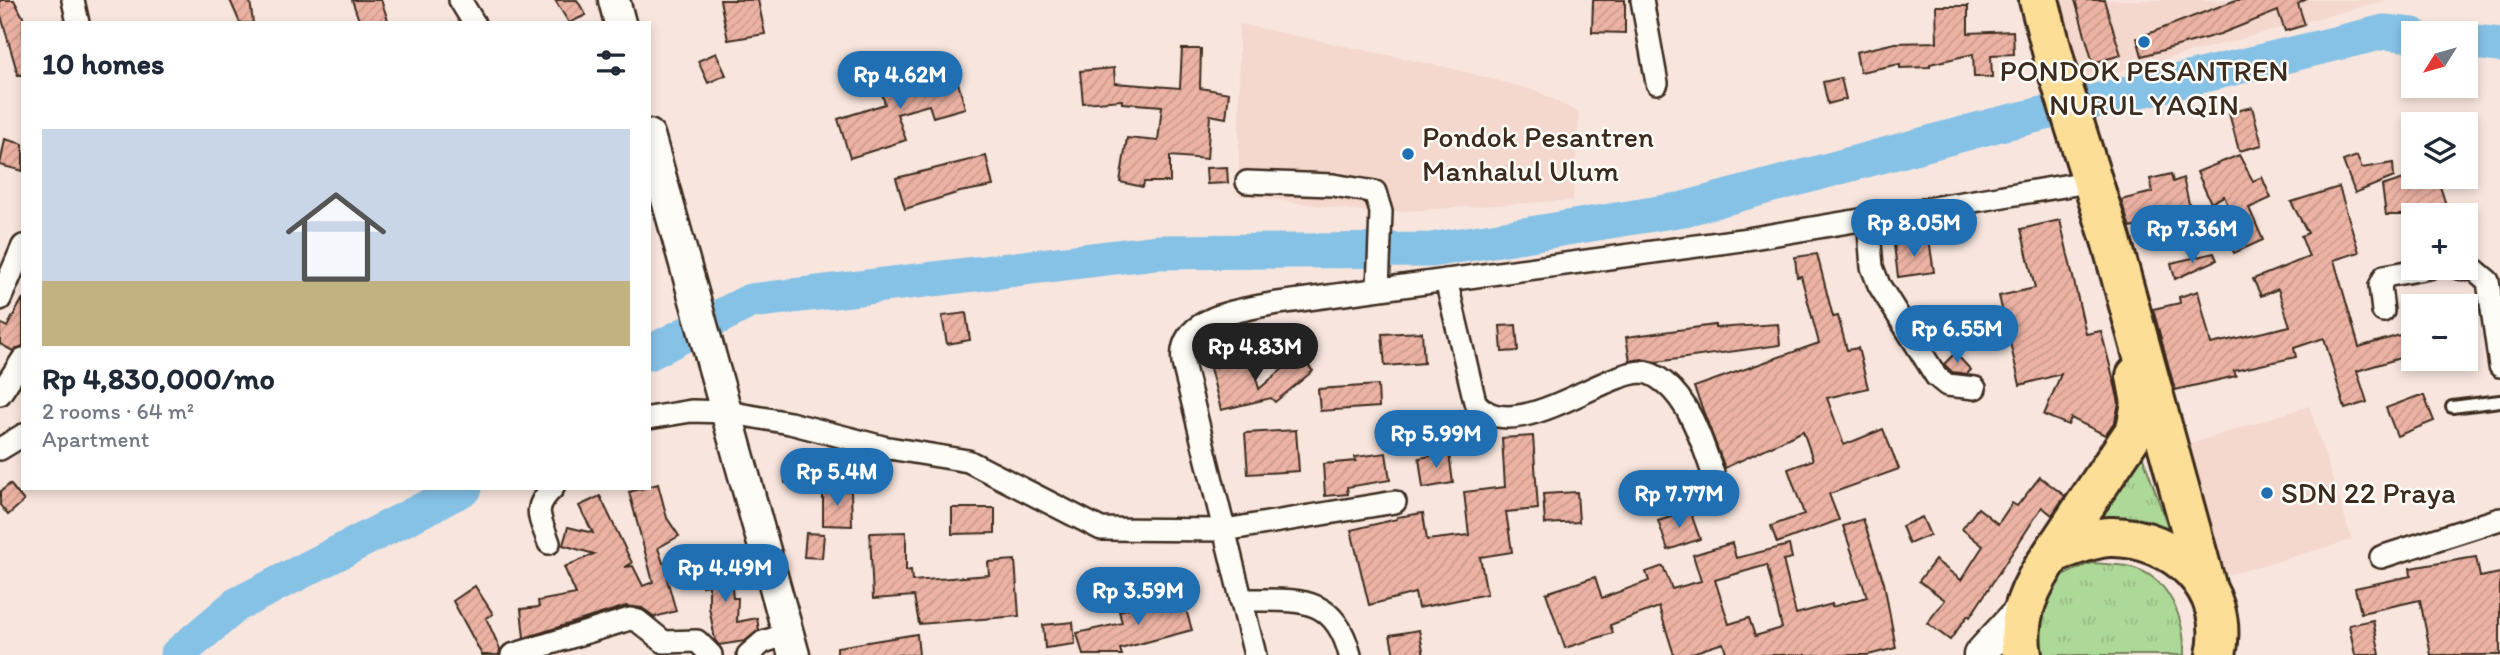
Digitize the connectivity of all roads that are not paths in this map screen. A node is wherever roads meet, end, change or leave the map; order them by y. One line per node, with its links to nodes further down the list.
1 (73, 0): 7 (street)
2 (460, 0): 8 (street)
3 (614, 0): 9 (street)
4 (1642, 0): 11 (street)
5 (2030, 0): 10 (highway)
6 (2039, 0): 10 (highway)
7 (78, 21)
8 (473, 21)
9 (619, 21)
10 (2052, 68): 12 (highway)
11 (1657, 83)
12 (2075, 141): 15 (highway); 42 (highway)
13 (651, 142): 30 (street)
14 (1247, 182): 21 (street)
15 (2082, 183): 16 (street); 40 (highway)
16 (1868, 219): 20 (street); 26 (street)
17 (21, 251): 22 (street)
18 (2401, 273): 23 (street)
19 (2478, 273): 25 (street)
20 (1446, 280): 21 (street); 34 (street)
21 (1378, 289): 38 (street)
22 (0, 299)
23 (2383, 311)
24 (21, 362): 27 (street)
25 (2500, 366)
26 (1975, 388)
27 (0, 394)
28 (2500, 401): 29 (lane)
29 (2452, 407)
30 (727, 412): 31 (street); 38 (street); 45 (street)
31 (651, 418)
32 (21, 436): 33 (street)
33 (0, 449)
34 (1713, 473)
35 (552, 490): 39 (street)
36 (1395, 502): 38 (street)
37 (2500, 519): 41 (street)
38 (1225, 530): 43 (street)
39 (549, 543)
40 (2053, 554): 42 (highway); 44 (highway)
41 (2381, 557)
42 (2206, 585): 46 (highway)
43 (1241, 600): 50 (street); 51 (street)
44 (2024, 606): 52 (street); 53 (highway)
45 (791, 644): 49 (street)
46 (2219, 647)
47 (512, 655): 48 (street)
48 (711, 655)
49 (748, 655)
50 (1255, 655)
51 (1350, 655)
52 (1979, 655)
53 (2022, 655)

